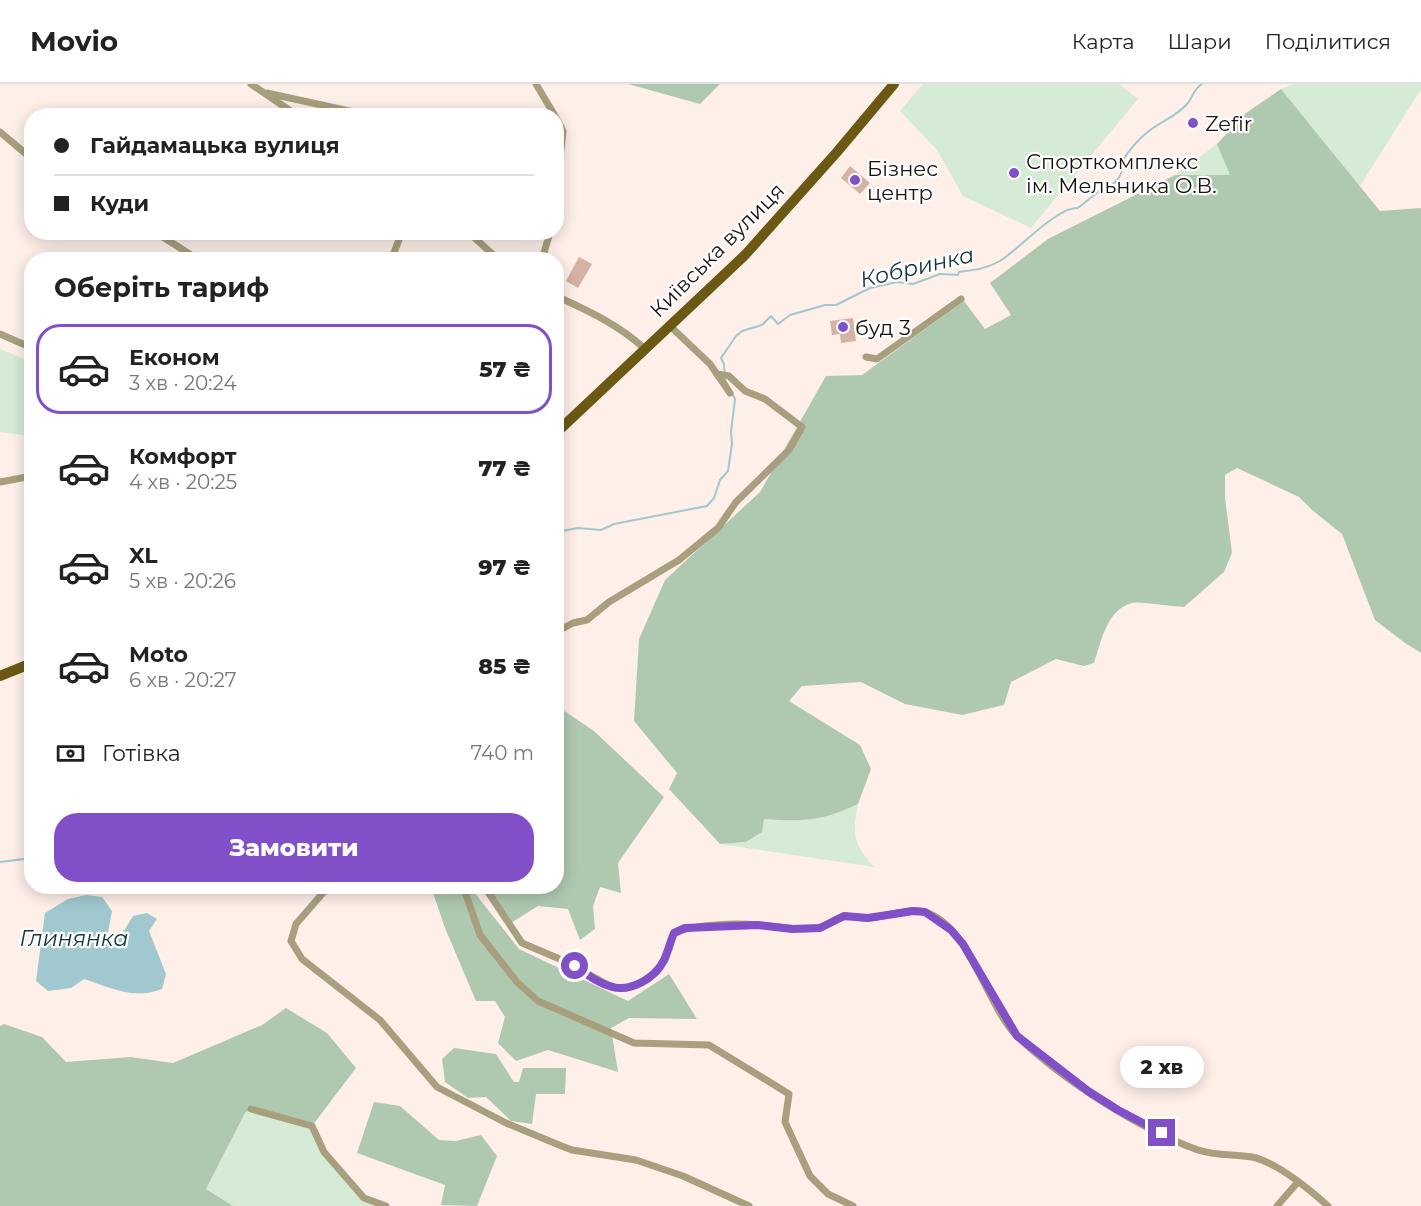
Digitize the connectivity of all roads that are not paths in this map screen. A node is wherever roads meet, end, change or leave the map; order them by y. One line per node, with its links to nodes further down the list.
1 (251, 84): 4 (street)
2 (536, 84): 7 (street)
3 (894, 84): 16 (main road, Київська вулиця)
4 (267, 93): 5 (street); 6 (street)
5 (287, 108)
6 (335, 108)
7 (551, 108)
8 (0, 132): 9 (street)
9 (24, 152)
10 (168, 240): 12 (street)
11 (477, 240): 13 (street)
12 (186, 252)
13 (489, 252)
14 (961, 299): 20 (street)
15 (564, 300): 19 (street)
16 (670, 326): 19 (main road, Київська вулиця); 21 (street)
17 (0, 334): 18 (street)
18 (24, 344)
19 (645, 349): 23 (main road, Київська вулиця)
20 (866, 357)
21 (723, 375): 22 (street); 26 (street)
22 (729, 393)
23 (564, 425)
24 (24, 478): 25 (street)
25 (0, 483)
26 (564, 628)
27 (24, 666): 28 (main road)
28 (0, 676)
29 (322, 894): 35 (street)
30 (466, 894): 36 (street)
31 (489, 894): 33 (street)
32 (251, 1109): 34 (street)
33 (1297, 1183): 37 (street); 38 (street)
34 (386, 1206)
35 (749, 1206)
36 (853, 1206)
37 (1277, 1206)
38 (1328, 1206)

